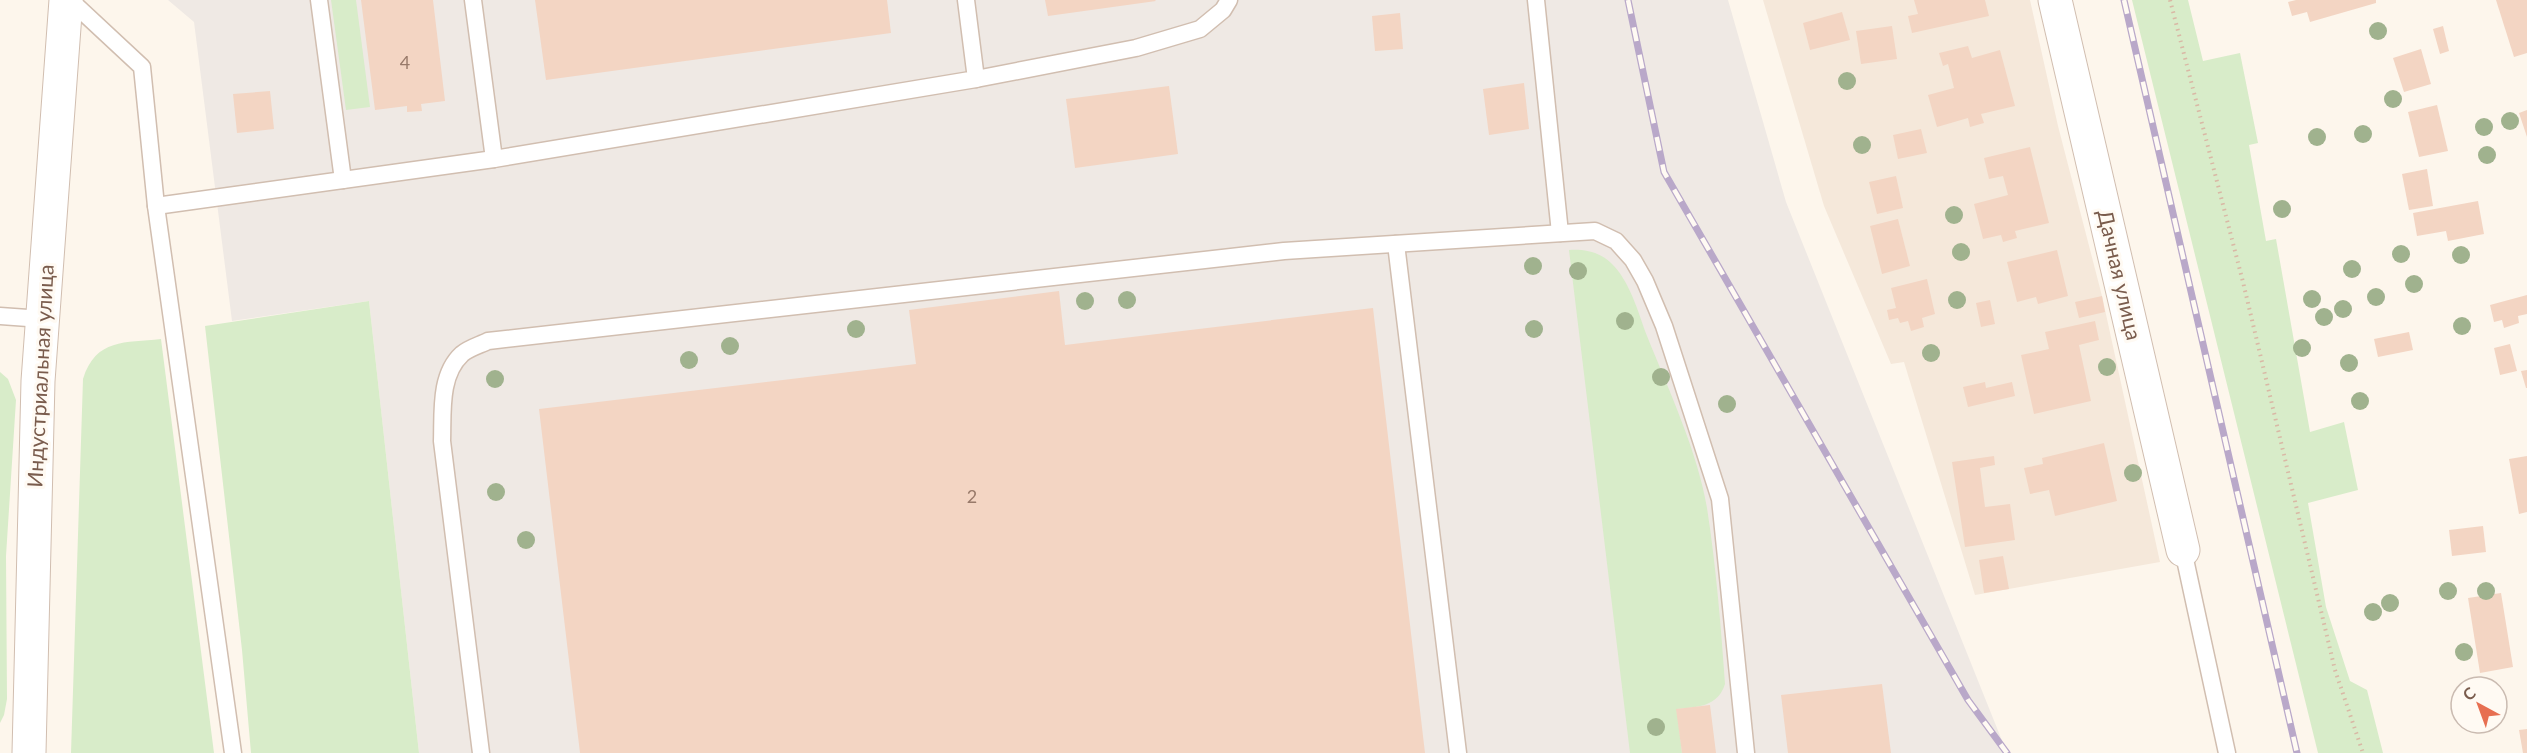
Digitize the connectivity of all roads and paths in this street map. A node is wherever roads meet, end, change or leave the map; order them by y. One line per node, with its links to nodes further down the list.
1 (68, 0): 12 (lane); 16 (street, Индустриальная улица)
2 (319, 0): 11 (lane)
3 (473, 0): 10 (lane)
4 (966, 0): 9 (lane)
5 (1228, 0): 9 (lane)
6 (1536, 0): 13 (lane)
7 (2055, 0): 17 (street, Дачная улица)
8 (2170, 0): 24 (path)
9 (976, 79): 10 (lane)
10 (494, 159): 11 (lane)
11 (343, 180): 12 (lane)
12 (156, 206): 19 (lane)
13 (1560, 233): 14 (lane); 22 (lane)
14 (1396, 244): 20 (lane); 21 (lane)
15 (0, 316): 16 (lane)
16 (42, 319): 18 (street, Индустриальная улица)
17 (2183, 550): 23 (lane)
18 (29, 753)
19 (233, 753)
20 (482, 753)
21 (1458, 753)
22 (1746, 753)
23 (2227, 753)
24 (2363, 753)

